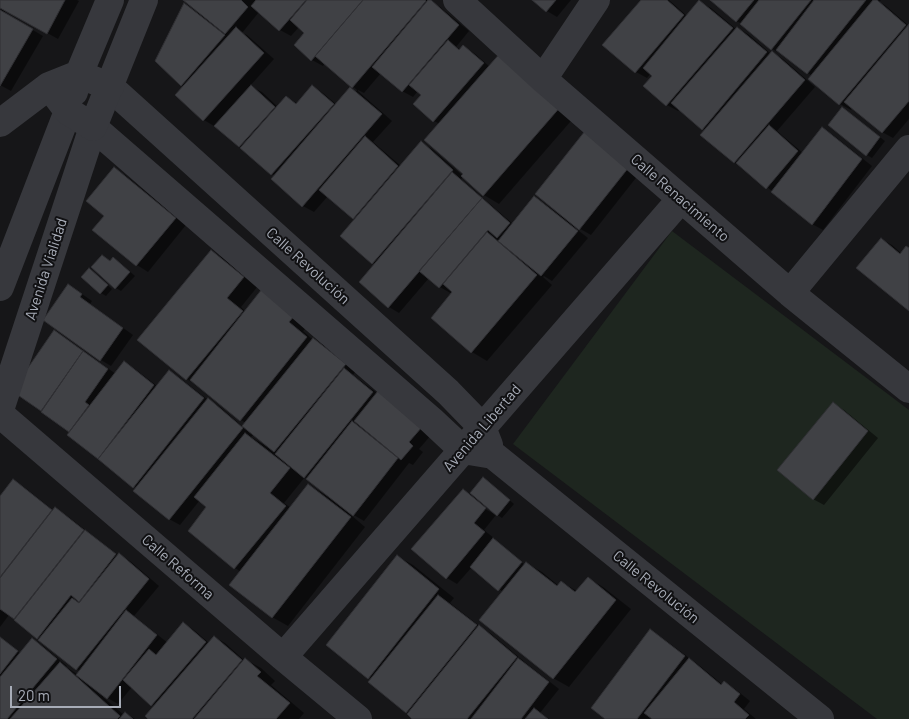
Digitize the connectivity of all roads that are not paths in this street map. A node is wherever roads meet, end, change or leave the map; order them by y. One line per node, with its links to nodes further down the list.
1 (110, 0): 5 (street)
2 (144, 0): 8 (street, Avenida Vialidad)
3 (457, 0): 6 (street, Calle Renacimiento)
4 (596, 0): 6 (street)
5 (79, 74): 7 (street); 8 (street); 9 (street)
6 (543, 79): 13 (street, Calle Renacimiento)
7 (49, 86): 9 (street); 10 (street)
8 (110, 87): 11 (street, Avenida Vialidad); 19 (street, Calle Revolución)
9 (68, 111): 11 (street); 14 (street)
10 (0, 123)
11 (93, 128): 17 (street, Avenida Vialidad); 20 (street)
12 (909, 149): 15 (street)
13 (681, 199): 15 (street, Calle Renacimiento); 19 (street, Avenida Libertad)
14 (0, 287)
15 (790, 293): 16 (street, Calle Renacimiento)
16 (909, 389)
17 (0, 410)
18 (0, 414): 22 (street, Calle Reforma)
19 (482, 427): 20 (street, Avenida Libertad); 21 (street, Calle Revolución)
20 (463, 450): 21 (street, Calle Revolución); 22 (street, Avenida Libertad)
21 (493, 455): 24 (street, Calle Revolución)
22 (283, 657): 23 (street, Calle Reforma)
23 (358, 719)
24 (820, 719)

